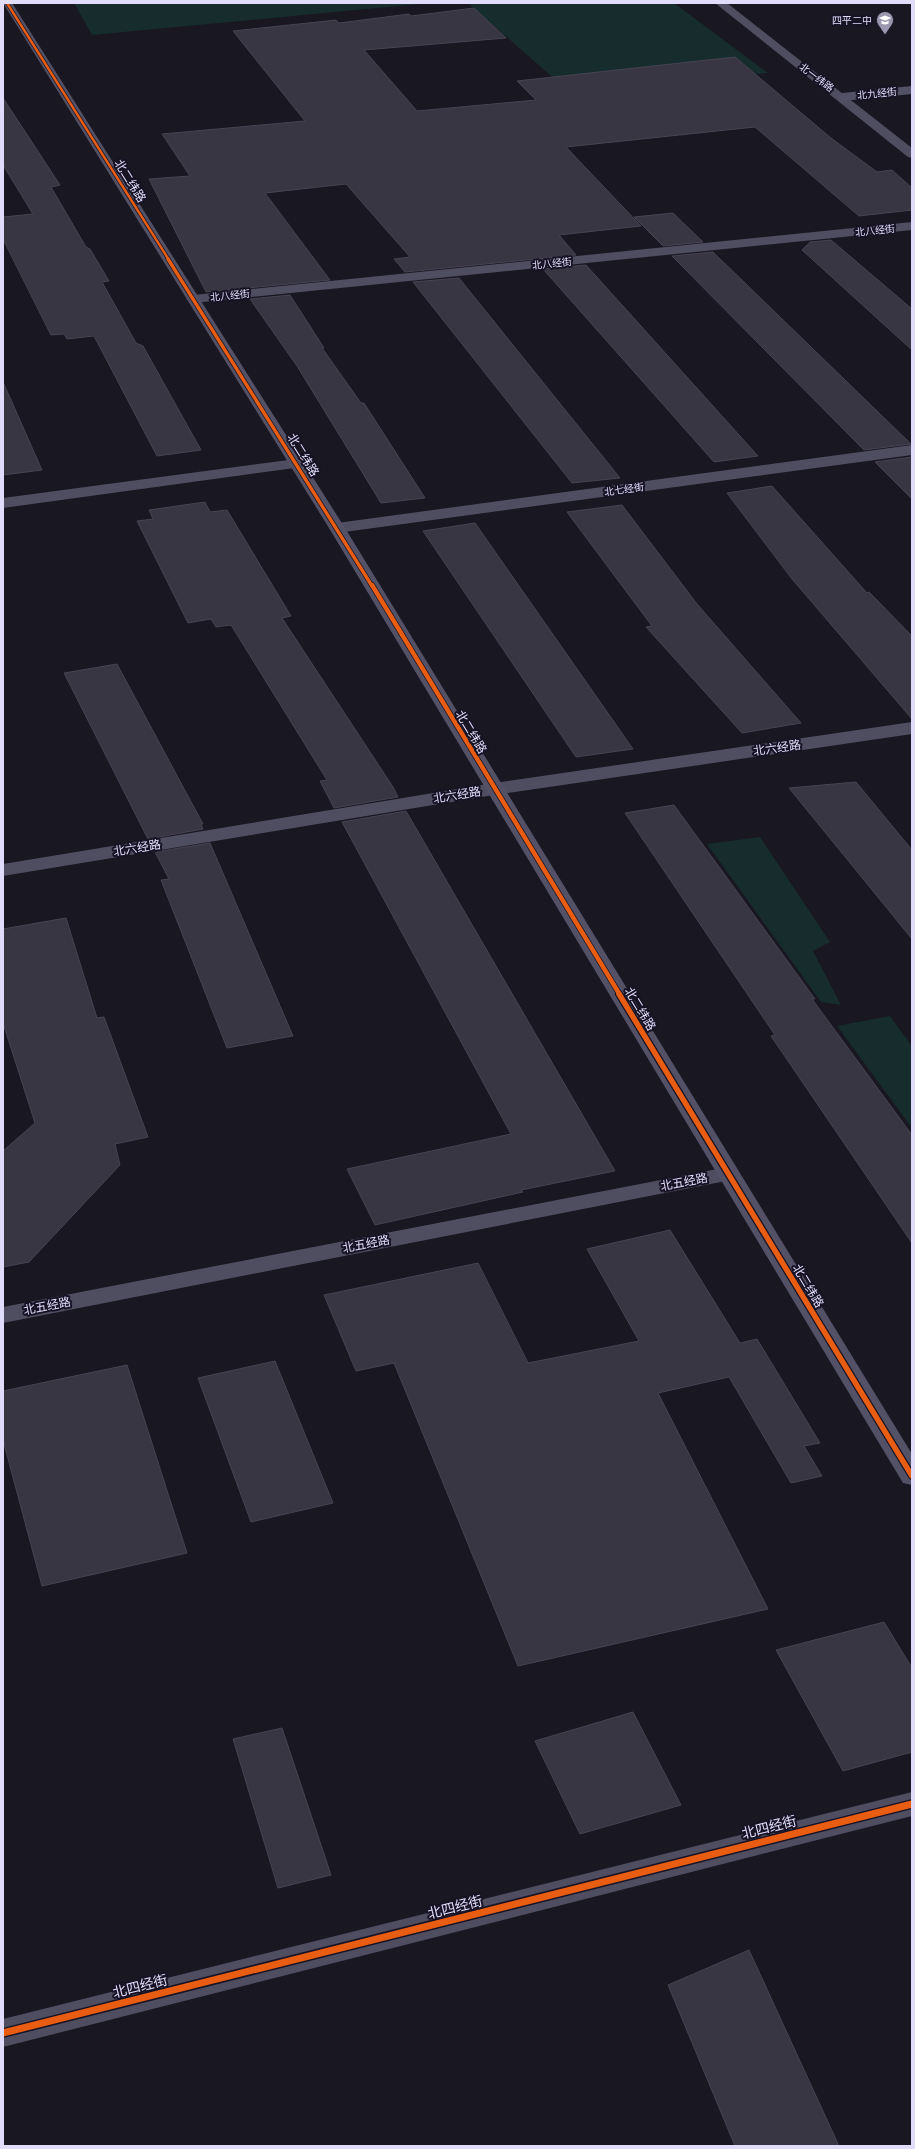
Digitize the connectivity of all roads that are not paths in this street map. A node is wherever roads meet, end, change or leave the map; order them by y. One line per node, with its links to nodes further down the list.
1 (7, 3): 7 (street, 北二纬路)
2 (720, 3): 4 (street, 北一纬路)
3 (912, 90): 4 (street, 北九经街)
4 (842, 97): 5 (street, 北一纬路)
5 (912, 154)
6 (912, 226): 7 (street, 北八经街)
7 (193, 299): 9 (street, 北二纬路)
8 (912, 450): 11 (street, 北七经街)
9 (296, 464): 10 (street); 11 (street, 北二纬路)
10 (3, 503)
11 (337, 528): 13 (street, 北二纬路)
12 (912, 728): 13 (street, 北六经路)
13 (494, 789): 14 (street, 北六经路); 15 (street, 北二纬路)
14 (3, 870)
15 (728, 1174): 16 (street, 北五经路); 17 (street, 北二纬路)
16 (3, 1314)
17 (912, 1476)
18 (912, 1804): 19 (street, 北四经街)
19 (3, 2033)

